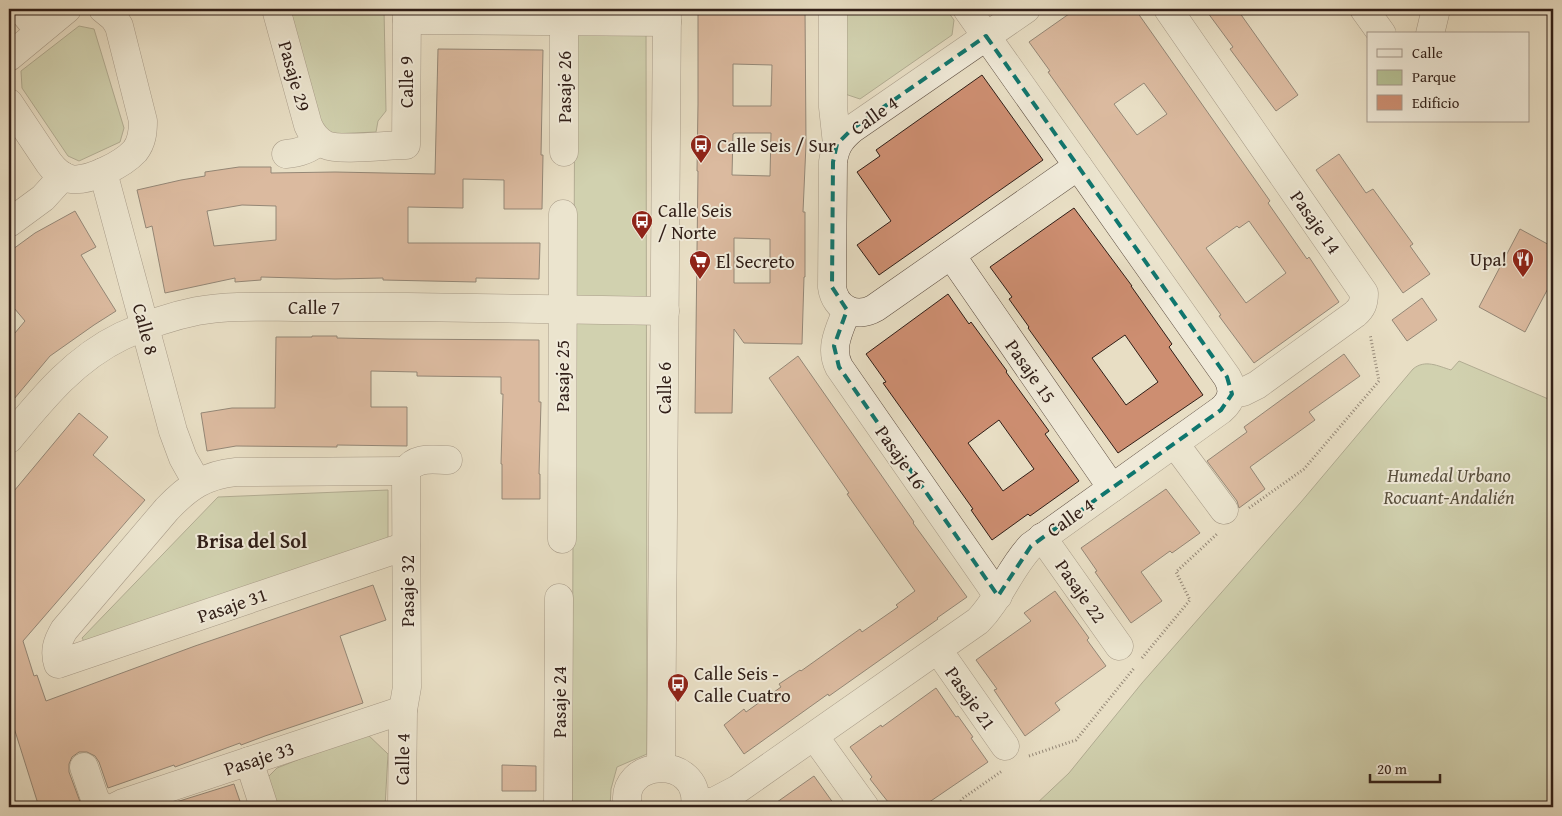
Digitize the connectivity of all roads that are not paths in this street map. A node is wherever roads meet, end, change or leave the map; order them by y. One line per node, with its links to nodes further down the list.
1 (21, 9): 14 (street)
2 (67, 9): 14 (street)
3 (103, 9): 25 (street)
4 (276, 9): 20 (street, Pasaje 29)
5 (833, 9): 21 (street)
6 (967, 9): 17 (street)
7 (1026, 9): 17 (street, Calle 4)
8 (1168, 9): 34 (street, Pasaje 14)
9 (1364, 9): 15 (street)
10 (1436, 9): 16 (street)
11 (407, 14): 13 (street, Calle 9); 20 (street, Calle 9)
12 (667, 16): 13 (street, Calle 9); 32 (street, Calle 6)
13 (564, 21): 22 (street, Pasaje 26)
14 (39, 31): 18 (street)
15 (1381, 32)
16 (1430, 32)
17 (986, 36): 21 (street, Calle 4); 24 (street)
18 (9, 57)
19 (9, 103): 26 (street)
20 (319, 141): 23 (street)
21 (837, 144): 31 (street, Calle 4)
22 (564, 152)
23 (286, 154)
24 (1078, 166): 29 (street); 34 (street)
25 (102, 172): 26 (street); 33 (street, Calle 8)
26 (63, 176): 28 (street)
27 (563, 214): 30 (street, Pasaje 25)
28 (9, 223)
29 (951, 255): 31 (street); 40 (street, Pasaje 15)
30 (562, 310): 32 (street, Calle 7); 33 (street, Calle 7); 43 (street, Pasaje 25)
31 (847, 310): 45 (street, Pasaje 16)
32 (665, 311): 54 (street, Calle 6)
33 (145, 326): 35 (street, Calle 7); 39 (street, Calle 8)
34 (1232, 394): 36 (street, Calle 4)
35 (9, 439)
36 (1175, 444): 40 (street, Calle 4); 41 (street)
37 (448, 460): 38 (street)
38 (406, 470): 39 (street); 44 (street, Pasaje 32)
39 (197, 483): 44 (street, Pasaje 31)
40 (1112, 488): 42 (street, Calle 4)
41 (1231, 516)
42 (1042, 537): 45 (street, Calle 4); 48 (street, Pasaje 22)
43 (562, 538)
44 (406, 546): 49 (street, Pasaje 32)
45 (998, 596): 47 (street, Calle 4)
46 (559, 598): 60 (street, Pasaje 24)
47 (938, 650): 50 (street, Calle 4); 51 (street, Pasaje 21)
48 (1132, 657)
49 (403, 710): 52 (street, Pasaje 33); 59 (street, Calle 4)
50 (814, 736): 55 (street, Calle 4); 62 (street)
51 (1012, 757)
52 (249, 761): 57 (street, Pasaje 33); 58 (street)
53 (84, 767): 56 (street)
54 (661, 767): 55 (street, Calle 4); 61 (street)
55 (695, 806)
56 (102, 807)
57 (116, 807)
58 (264, 807)
59 (402, 807)
60 (558, 807)
61 (628, 807)
62 (865, 807)

